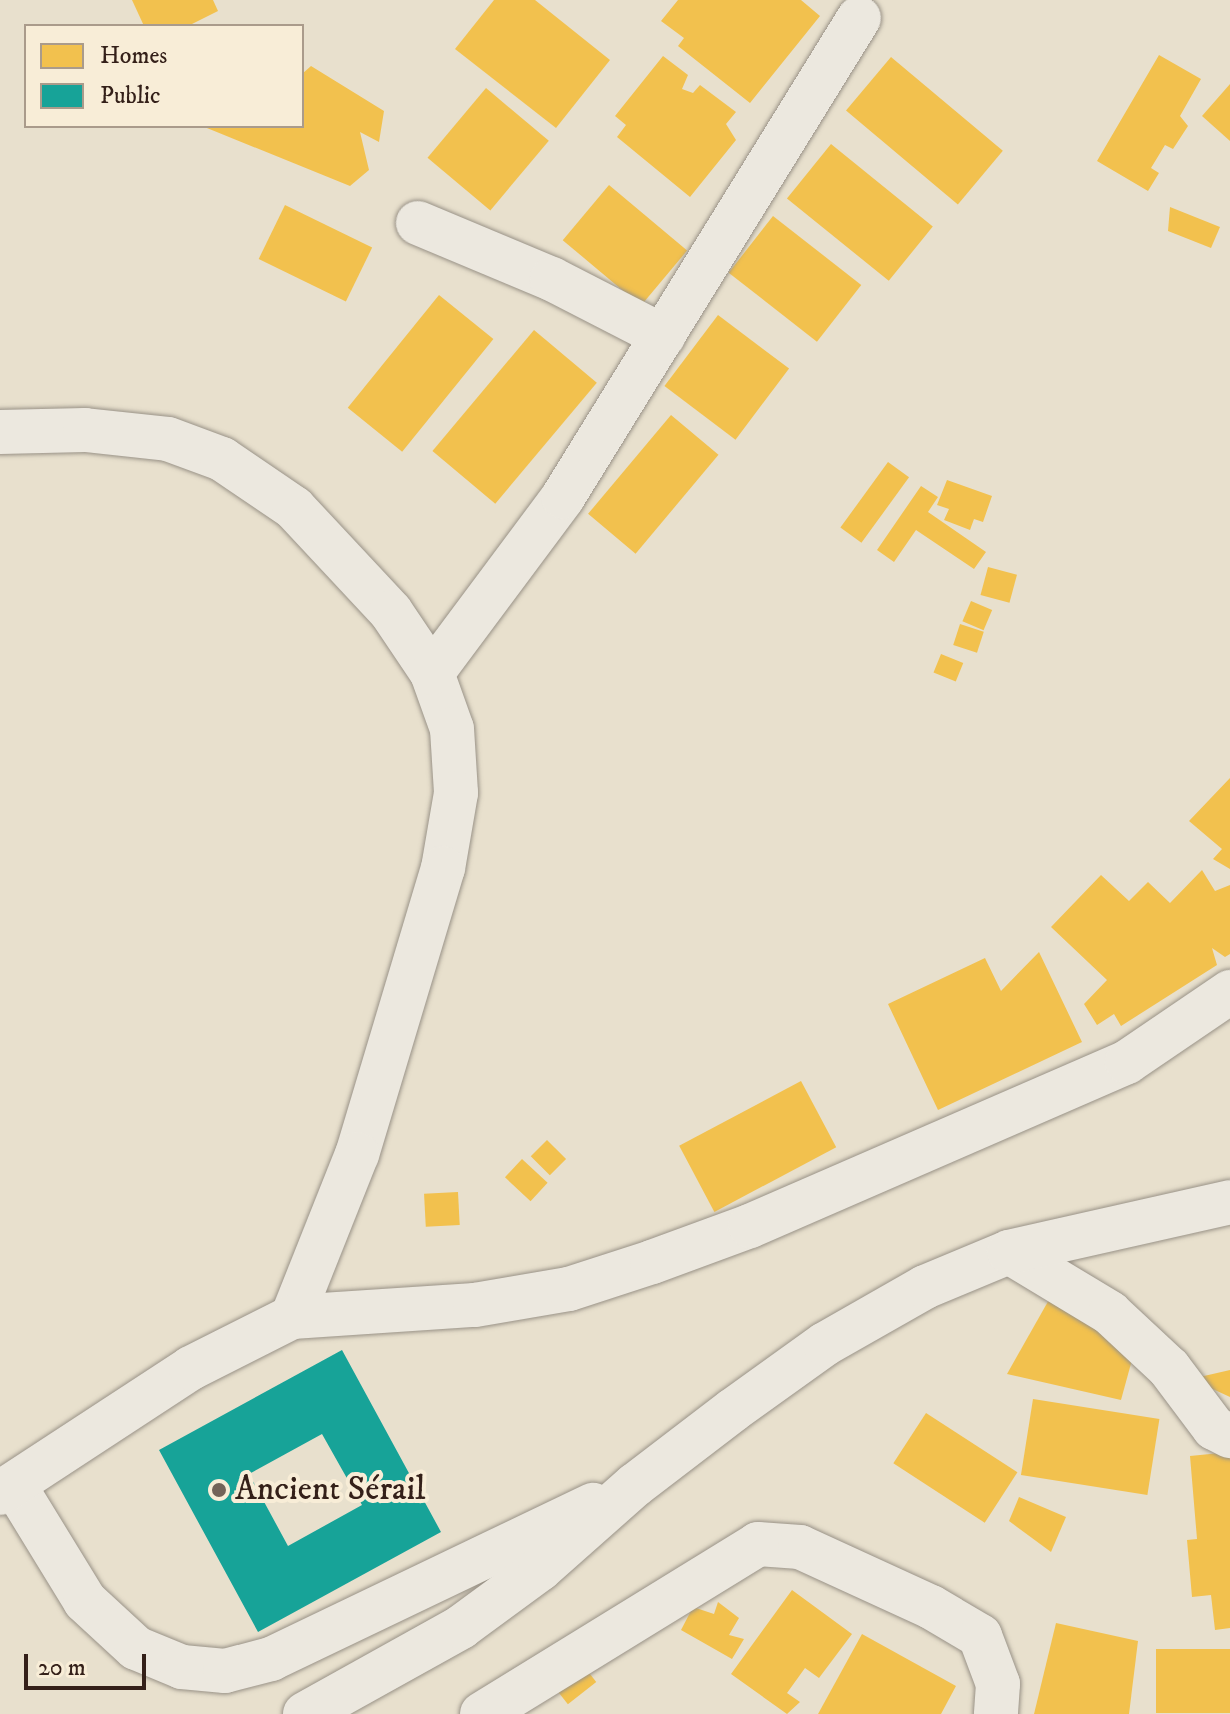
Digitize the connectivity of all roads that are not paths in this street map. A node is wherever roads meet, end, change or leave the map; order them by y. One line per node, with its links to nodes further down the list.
1 (859, 18): 3 (street)
2 (418, 223): 3 (street)
3 (663, 336): 5 (street)
4 (0, 432): 5 (street)
5 (432, 673): 9 (street)
6 (1230, 992): 9 (street)
7 (1230, 1202): 8 (street)
8 (1009, 1252): 10 (street); 11 (street)
9 (292, 1317): 12 (street)
10 (1230, 1436)
11 (635, 1485): 12 (street); 13 (street)
12 (7, 1489)
13 (305, 1714)
14 (482, 1714): 15 (street)
15 (996, 1714)

